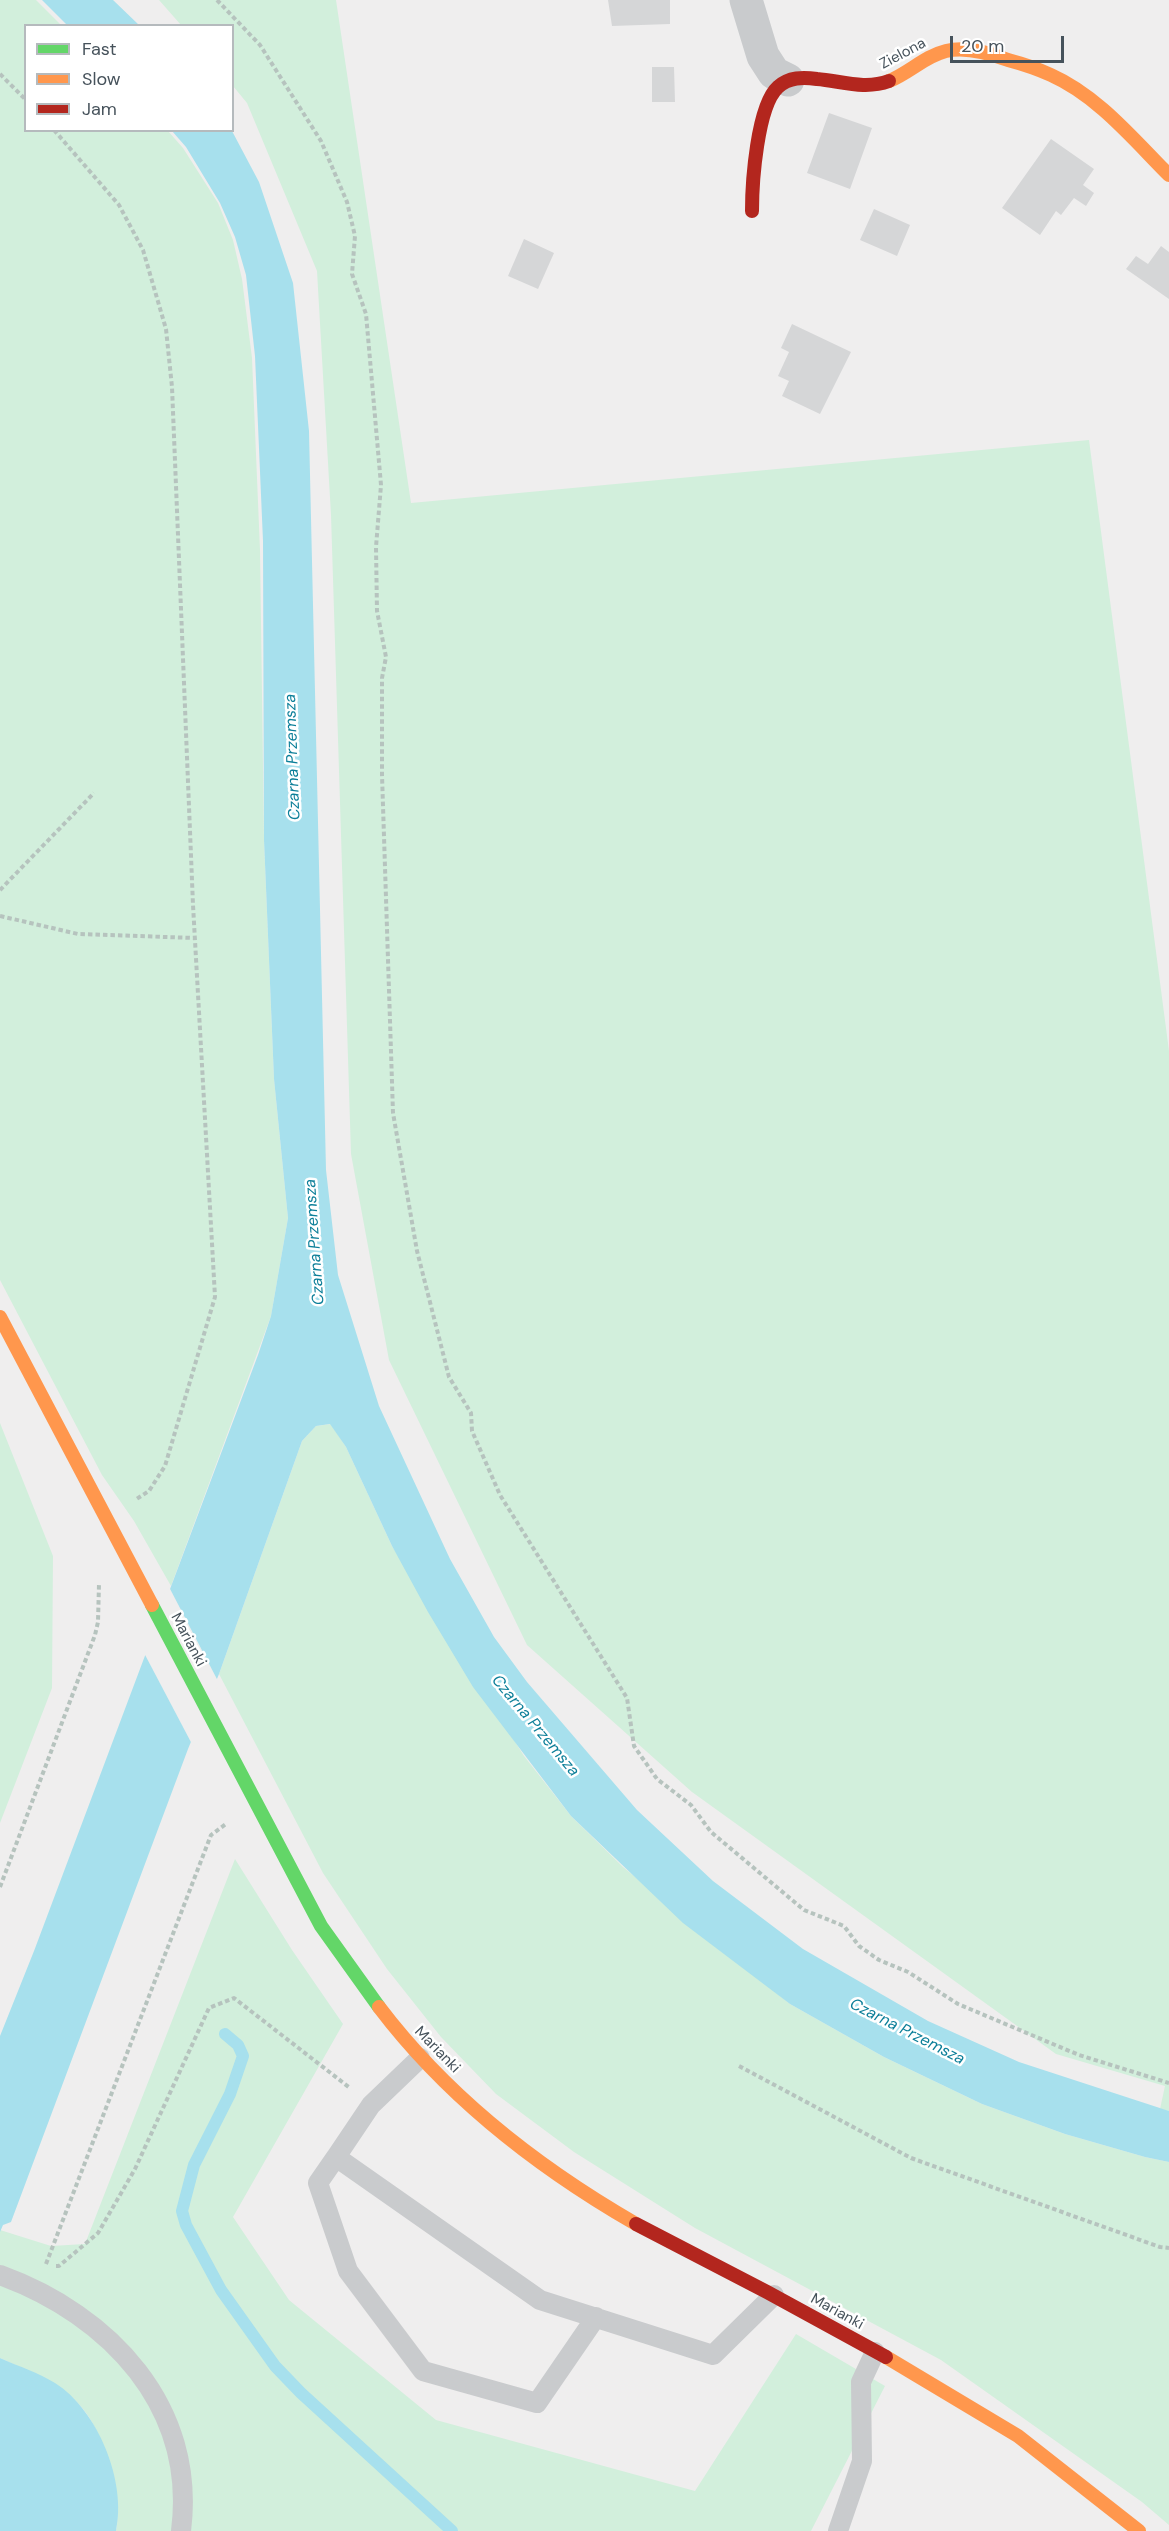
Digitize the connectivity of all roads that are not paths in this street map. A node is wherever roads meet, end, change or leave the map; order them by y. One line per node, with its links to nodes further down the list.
1 (746, 0): 2 (street)
2 (788, 80): 3 (street, Zielona); 4 (street)
3 (1169, 175)
4 (752, 211)
5 (0, 1317): 6 (street, Marianki)
6 (420, 2058): 7 (lane); 9 (street, Marianki)
7 (336, 2157): 10 (lane); 10 (lane)
8 (6, 2277): 12 (lane)
9 (774, 2295): 10 (lane); 11 (street, Marianki)
10 (596, 2317)
11 (875, 2352): 13 (lane); 14 (street, Marianki)
12 (180, 2531)
13 (838, 2531)
14 (1139, 2531)

